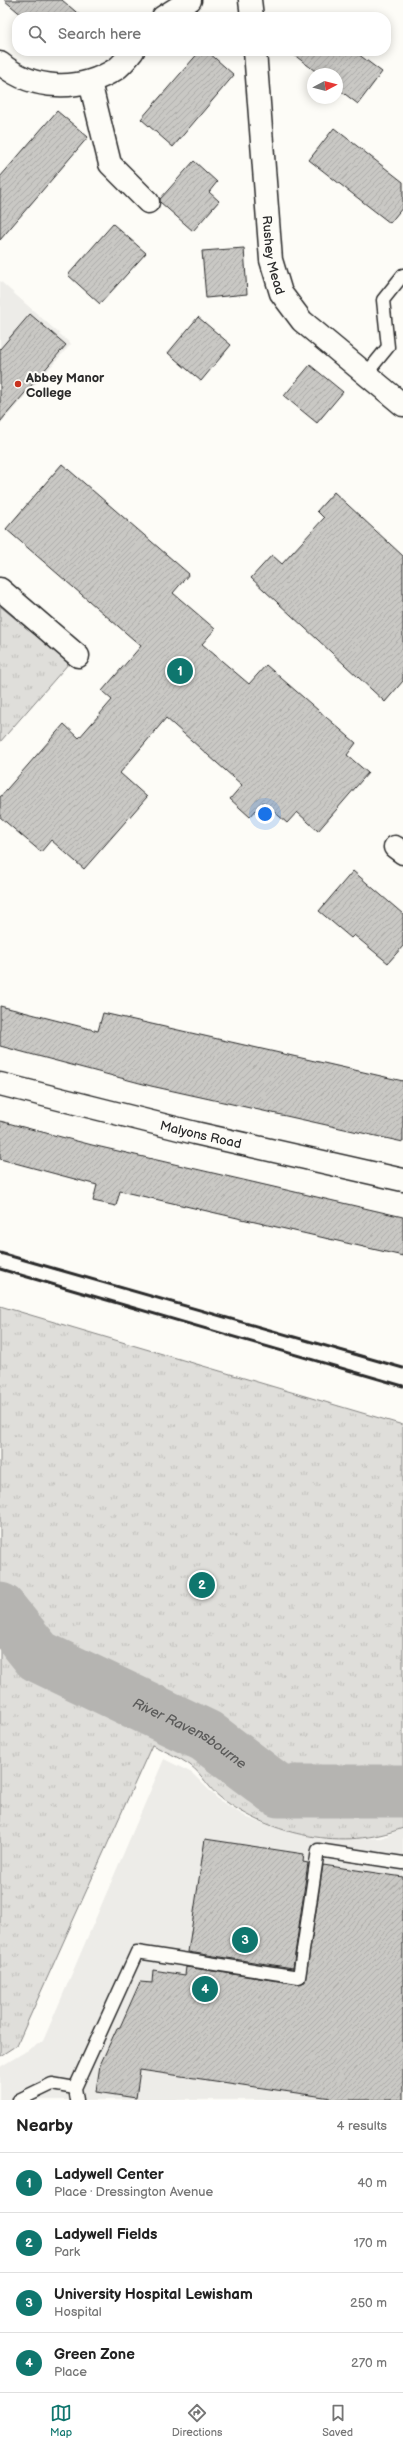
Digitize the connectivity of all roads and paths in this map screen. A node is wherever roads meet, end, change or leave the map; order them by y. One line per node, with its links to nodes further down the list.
1 (190, 0): 3 (street)
2 (250, 0): 4 (street)
3 (171, 12)
4 (251, 12)
5 (129, 56): 8 (street)
6 (254, 56): 11 (street, Rushey Mead)
7 (0, 63): 8 (street)
8 (90, 82): 9 (street)
9 (148, 202)
10 (403, 275): 11 (lane)
11 (366, 374): 12 (street, Rushey Mead)
12 (403, 405)
13 (0, 589): 14 (street)
14 (78, 656)
15 (0, 1084): 16 (street, Malyons Road)
16 (403, 1180)
17 (403, 1863): 18 (lane)
18 (76, 2094): 19 (lane)
19 (19, 2100)

